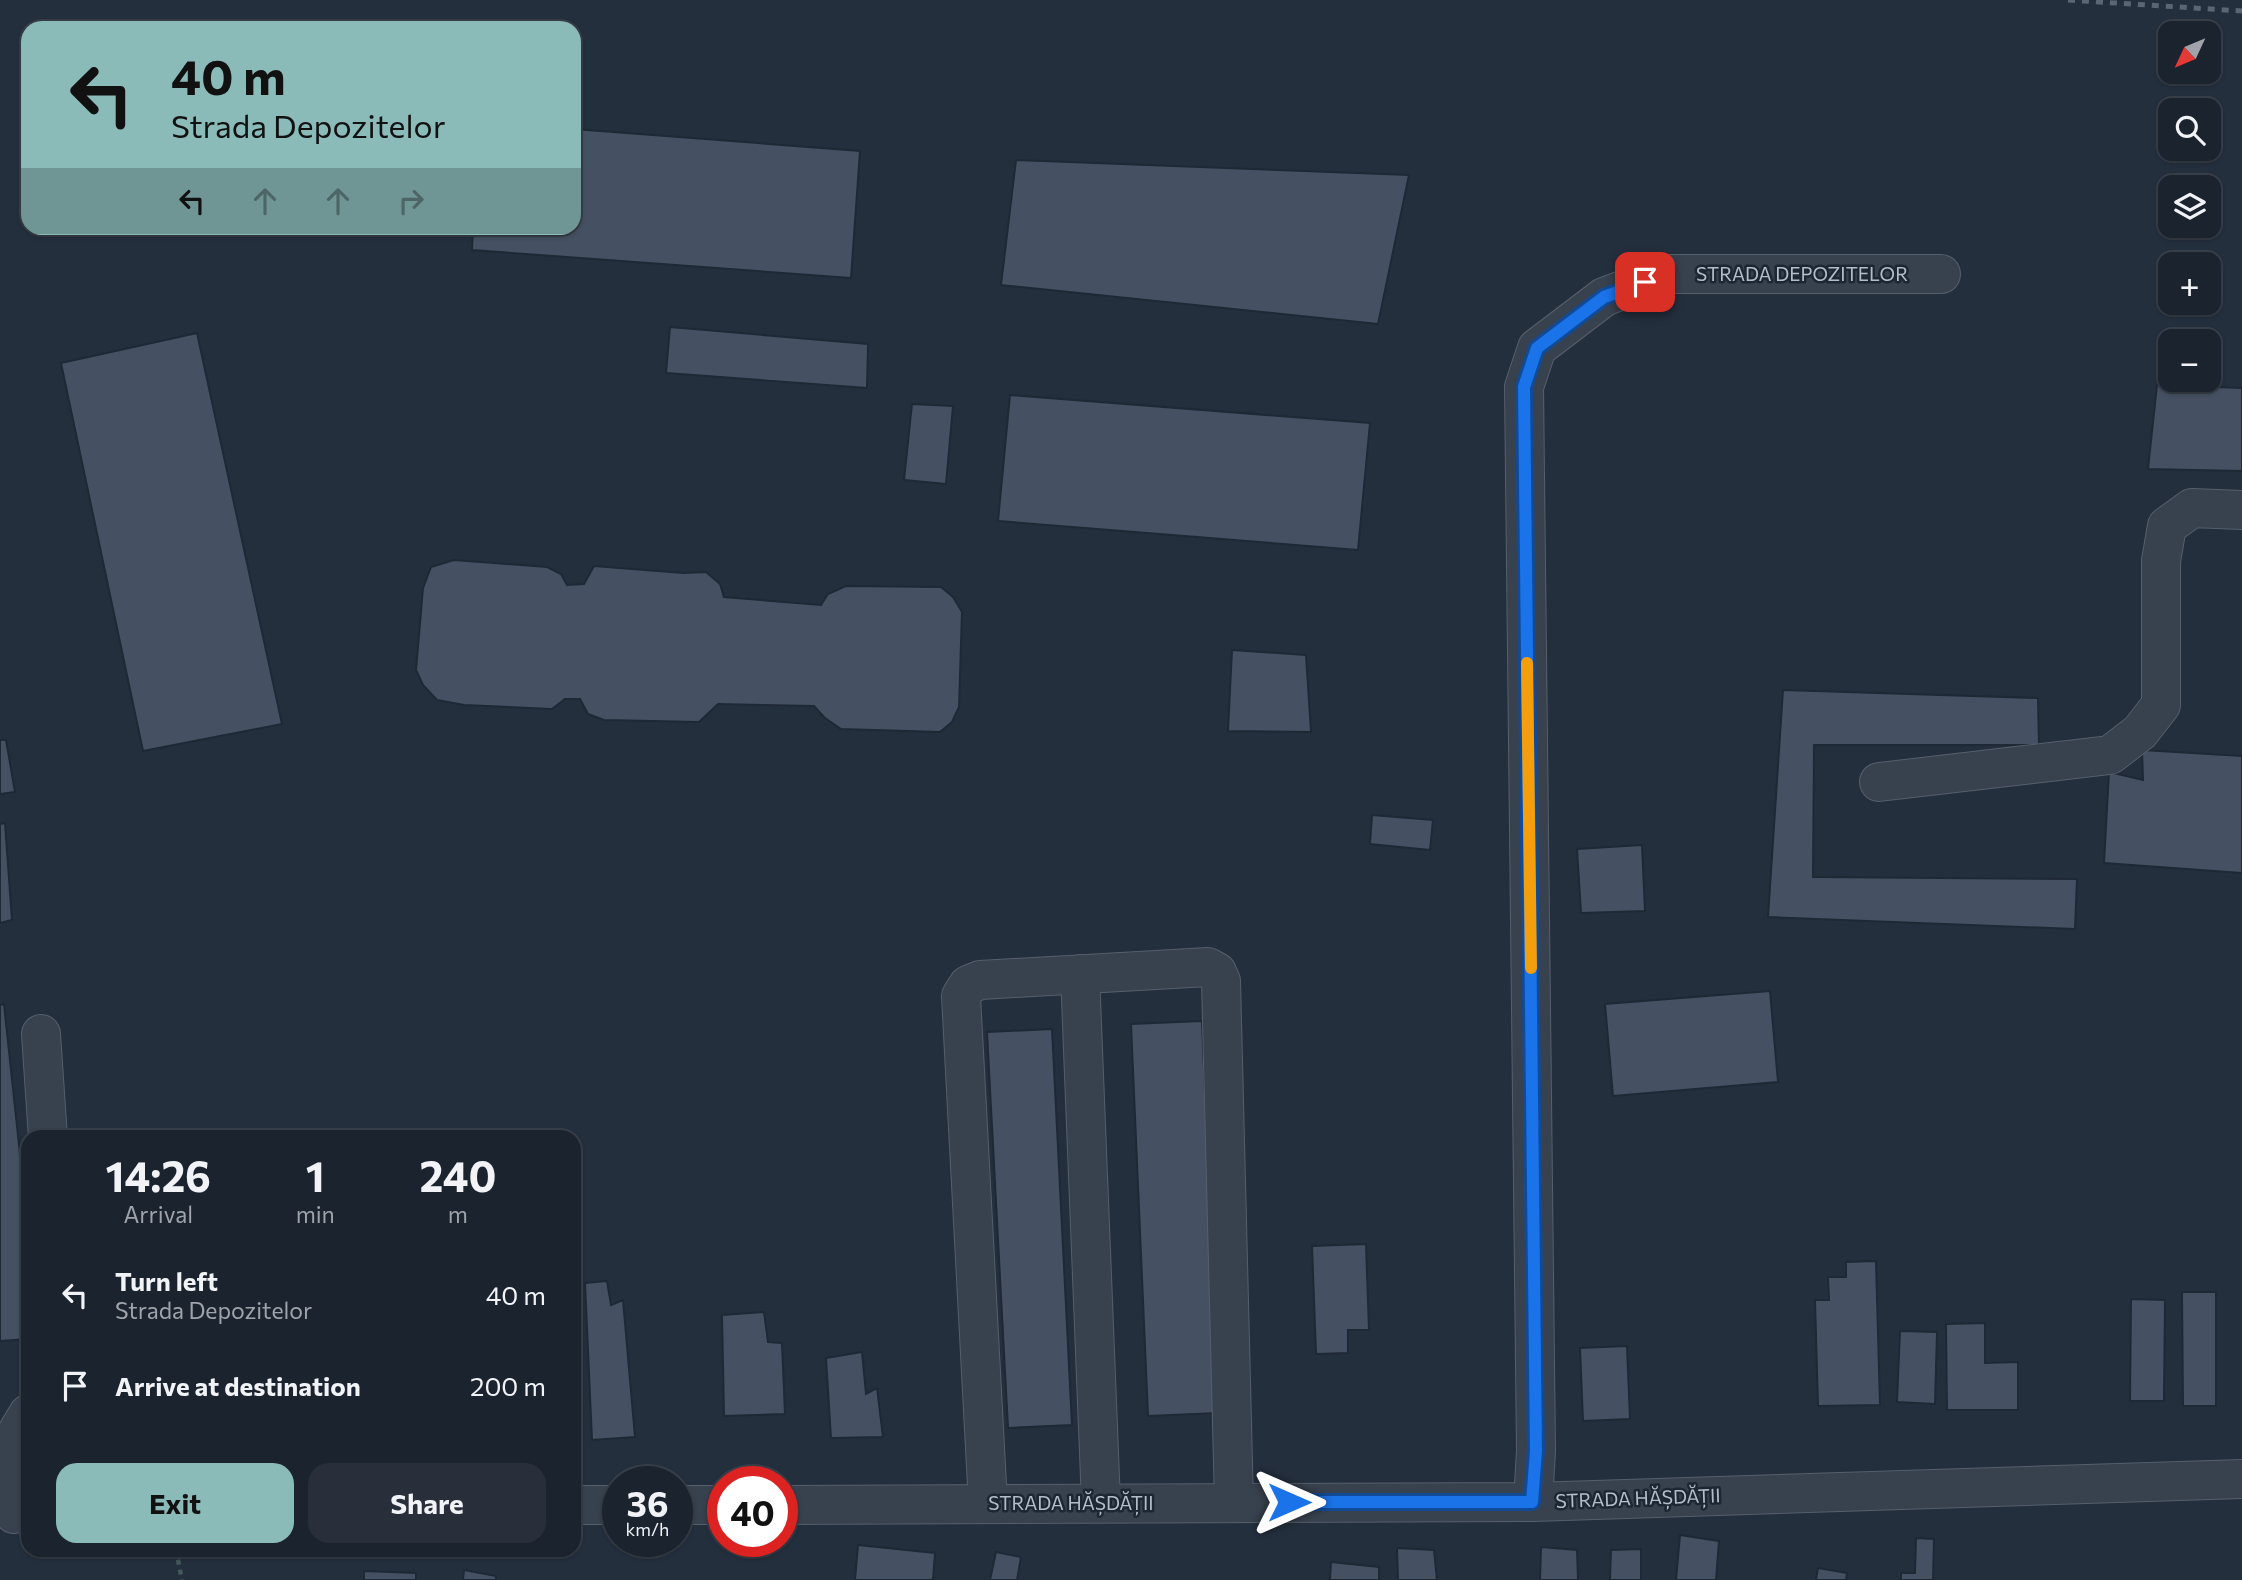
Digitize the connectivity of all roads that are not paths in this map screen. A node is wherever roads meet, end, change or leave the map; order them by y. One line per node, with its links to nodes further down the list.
1 (1941, 274): 9 (street, STRADA DEPOZITELOR)
2 (2242, 510): 3 (street)
3 (1879, 782)
4 (1080, 974): 10 (street); 11 (street); 13 (street)
5 (41, 1034): 6 (street)
6 (47, 1130)
7 (16, 1424): 16 (street)
8 (2242, 1479): 9 (street, STRADA HĂȘDĂȚII)
9 (1532, 1502): 11 (street, STRADA HĂȘDĂȚII)
10 (1101, 1503): 11 (street, STRADA HĂȘDĂȚII); 13 (street, STRADA HĂȘDĂȚII)
11 (1234, 1503)
12 (798, 1504): 13 (street, STRADA HĂȘDĂȚII)
13 (988, 1504)
14 (581, 1505): 15 (street)
15 (602, 1505)
16 (14, 1514)

